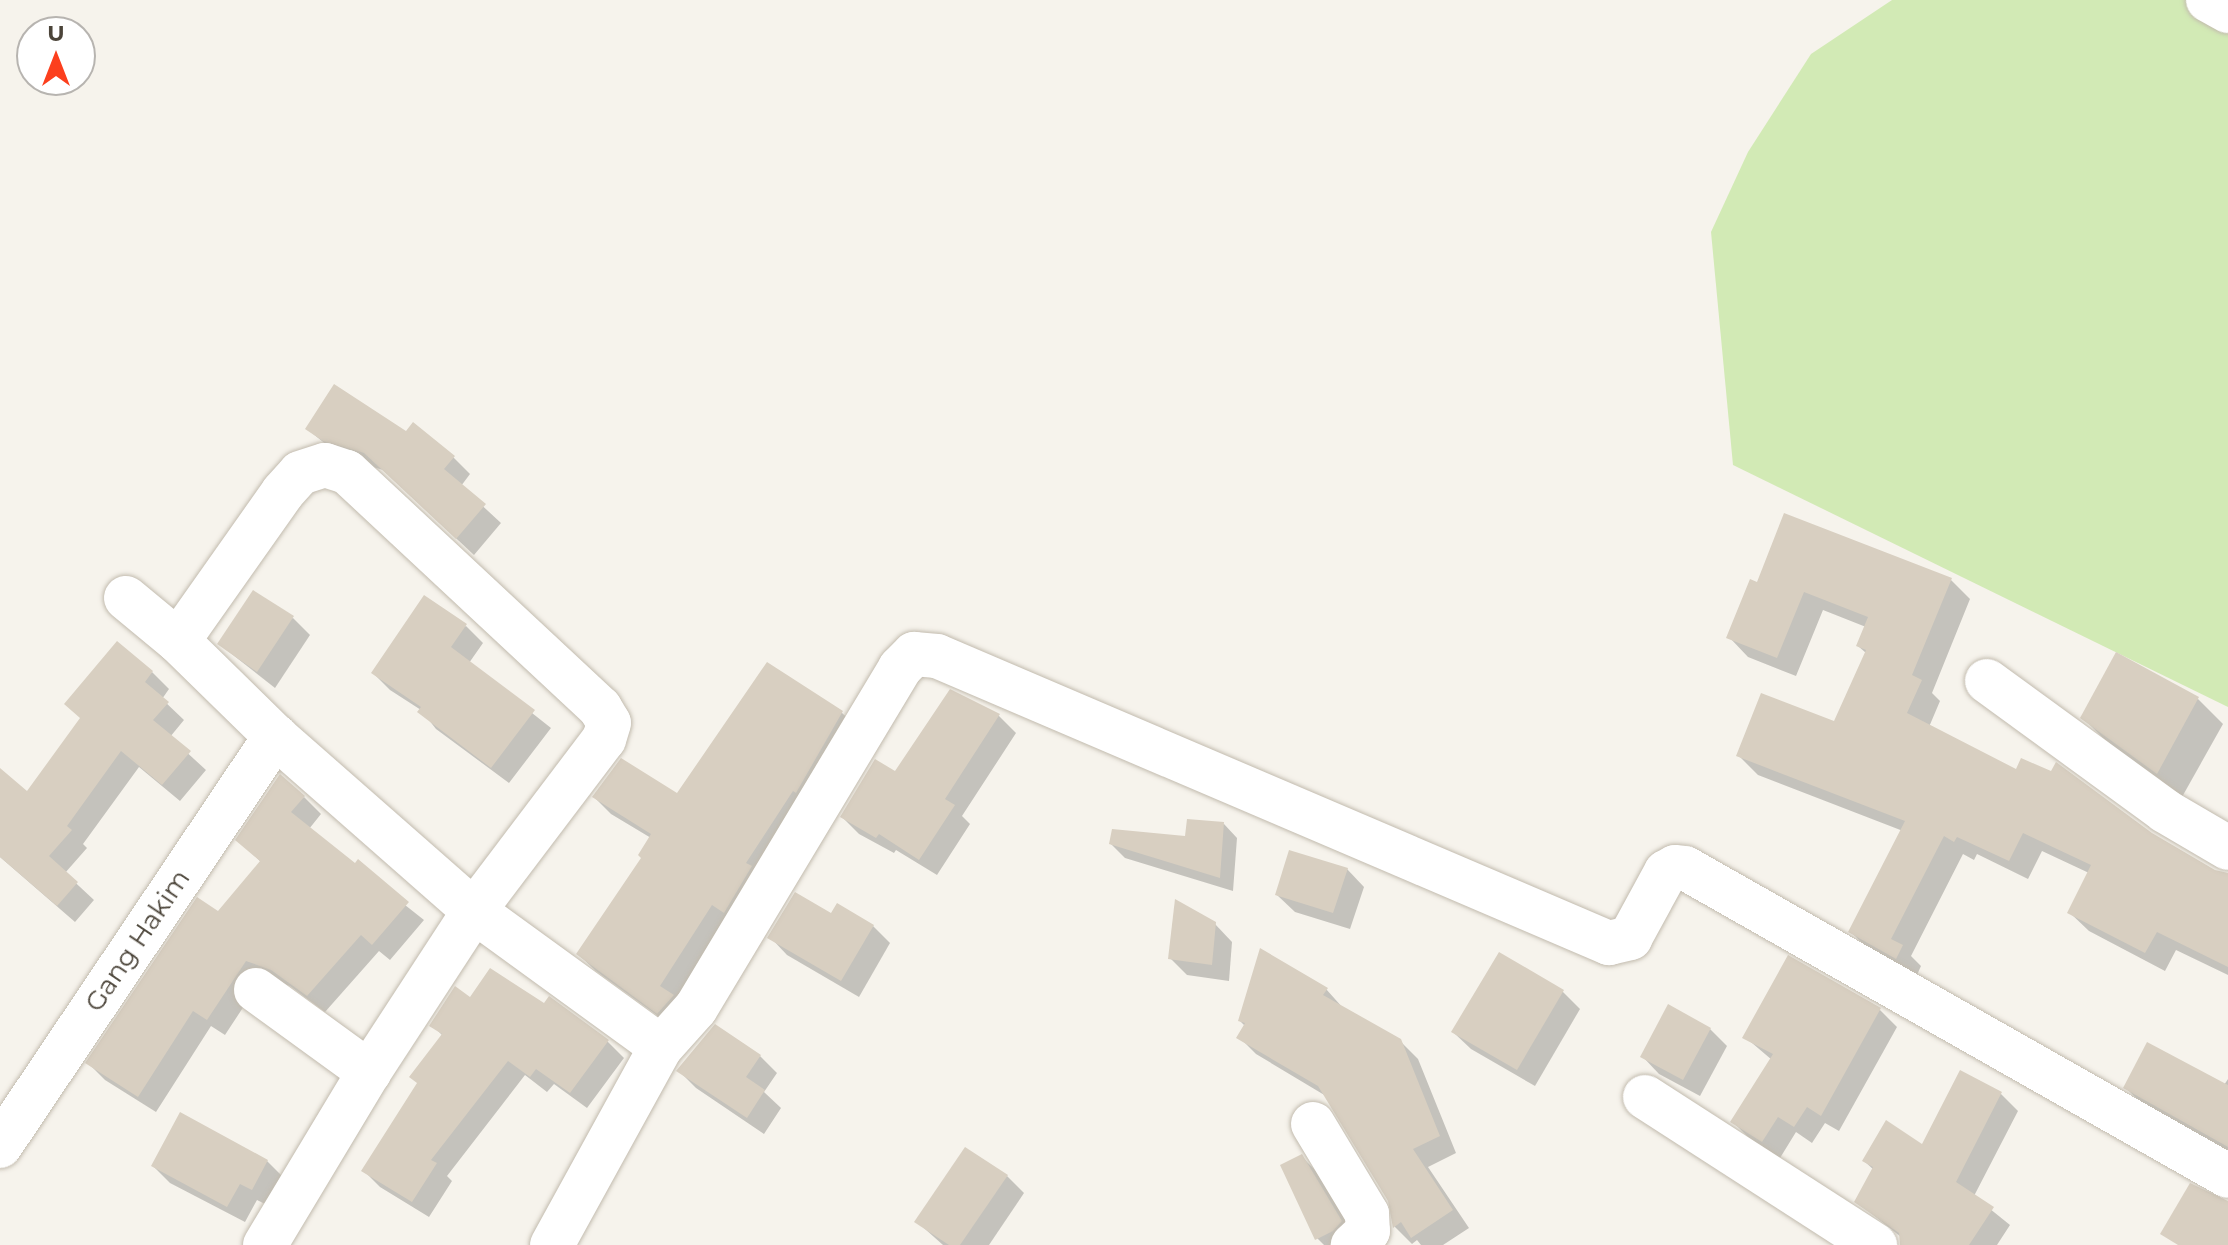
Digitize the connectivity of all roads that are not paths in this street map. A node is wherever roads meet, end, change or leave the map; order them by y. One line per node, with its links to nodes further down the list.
1 (2208, 0): 2 (street)
2 (2228, 11)
3 (126, 598): 4 (street)
4 (178, 641): 6 (street); 8 (street)
5 (1987, 681): 7 (street)
6 (275, 736): 8 (street); 14 (street, Gang Hakim)
7 (2228, 848)
8 (474, 911): 10 (street); 11 (street)
9 (256, 990): 11 (street)
10 (661, 1047): 15 (street); 17 (street)
11 (369, 1072): 16 (street)
12 (1645, 1097): 19 (street)
13 (1313, 1124): 18 (street)
14 (0, 1146)
15 (2228, 1176)
16 (265, 1245)
17 (552, 1245)
18 (1353, 1245)
19 (1875, 1245)

